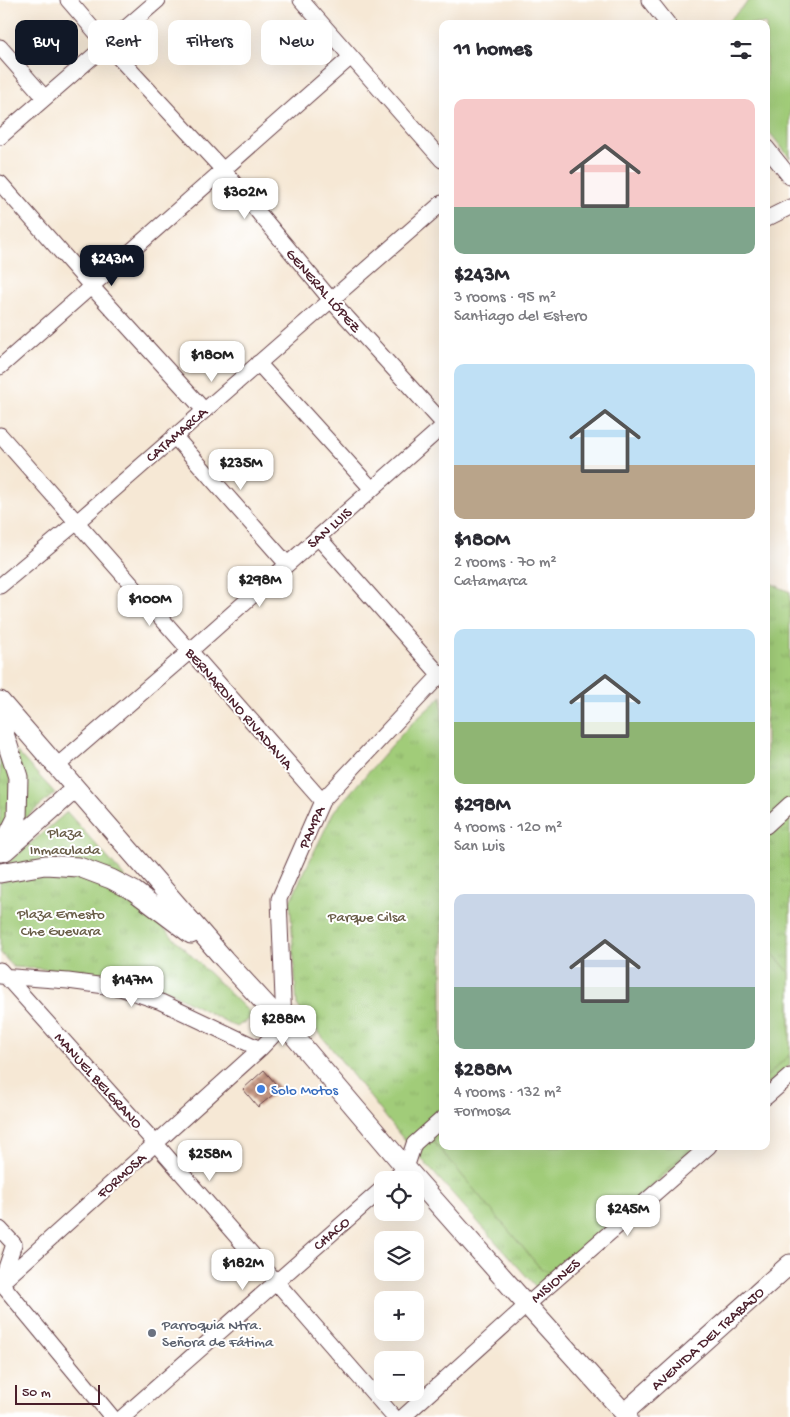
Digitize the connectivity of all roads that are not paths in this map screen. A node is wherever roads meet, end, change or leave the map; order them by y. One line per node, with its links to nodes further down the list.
1 (68, 0): 7 (street, GENERAL LÓPEZ)
2 (158, 0): 5 (street)
3 (301, 0): 9 (street)
4 (649, 0): 6 (street)
5 (134, 20)
6 (665, 20)
7 (88, 23)
8 (0, 47): 12 (street)
9 (351, 56): 15 (street); 16 (street)
10 (88, 60): 12 (street)
11 (126, 65): 16 (street, GENERAL LÓPEZ)
12 (45, 98): 13 (street)
13 (0, 137)
14 (770, 152): 17 (street)
15 (439, 157)
16 (224, 171): 22 (street); 23 (street, GENERAL LÓPEZ)
17 (790, 177)
18 (0, 183): 22 (street)
19 (439, 206): 23 (street, CATAMARCA)
20 (790, 207): 21 (street)
21 (770, 217)
22 (92, 287): 25 (street); 26 (street)
23 (331, 300): 24 (street, CATAMARCA); 27 (street, GENERAL LÓPEZ)
24 (258, 363): 26 (street, CATAMARCA); 31 (street)
25 (0, 367)
26 (204, 410): 30 (street, CATAMARCA)
27 (439, 419)
28 (439, 430): 31 (street, SAN LUIS)
29 (0, 435): 32 (street, BERNARDINO RIVADAVIA)
30 (174, 436): 32 (street, CATAMARCA); 34 (street)
31 (372, 489): 33 (street, SAN LUIS)
32 (77, 522): 35 (street, CATAMARCA); 36 (street, BERNARDINO RIVADAVIA)
33 (318, 537): 34 (street, SAN LUIS); 37 (street)
34 (286, 564): 36 (street, SAN LUIS)
35 (0, 586)
36 (190, 651): 41 (street, SAN LUIS); 43 (street, BERNARDINO RIVADAVIA)
37 (439, 671)
38 (439, 677): 43 (street, PAMPA)
39 (0, 701): 41 (main road)
40 (0, 722): 46 (main road)
41 (57, 766): 42 (main road)
42 (75, 789): 46 (main road); 48 (main road)
43 (322, 800): 50 (street, PAMPA)
44 (790, 804): 45 (street)
45 (770, 822)
46 (0, 853)
47 (0, 873): 48 (main road)
48 (224, 959): 50 (main road)
49 (2, 974): 51 (street); 55 (street, MANUEL BELGRANO)
50 (284, 1024): 51 (street, FORMOSA); 57 (main road)
51 (260, 1049): 55 (street, FORMOSA)
52 (790, 1076): 53 (street)
53 (770, 1094)
54 (439, 1122): 58 (street)
55 (156, 1144): 63 (street, MANUEL BELGRANO); 64 (street, FORMOSA)
56 (705, 1150): 65 (street, MISIONES)
57 (397, 1171)
58 (400, 1171)
59 (374, 1196): 63 (street, CHACO)
60 (424, 1200): 65 (main road)
61 (0, 1229): 64 (street)
62 (790, 1264): 66 (main road, AVENIDA DEL TRABAJO)
63 (276, 1281): 68 (street, CHACO); 69 (street, MANUEL BELGRANO)
64 (1, 1283): 67 (street)
65 (526, 1305): 66 (main road); 70 (street, MISIONES)
66 (626, 1415)
67 (112, 1417)
68 (123, 1417)
69 (394, 1417)
70 (403, 1417)

